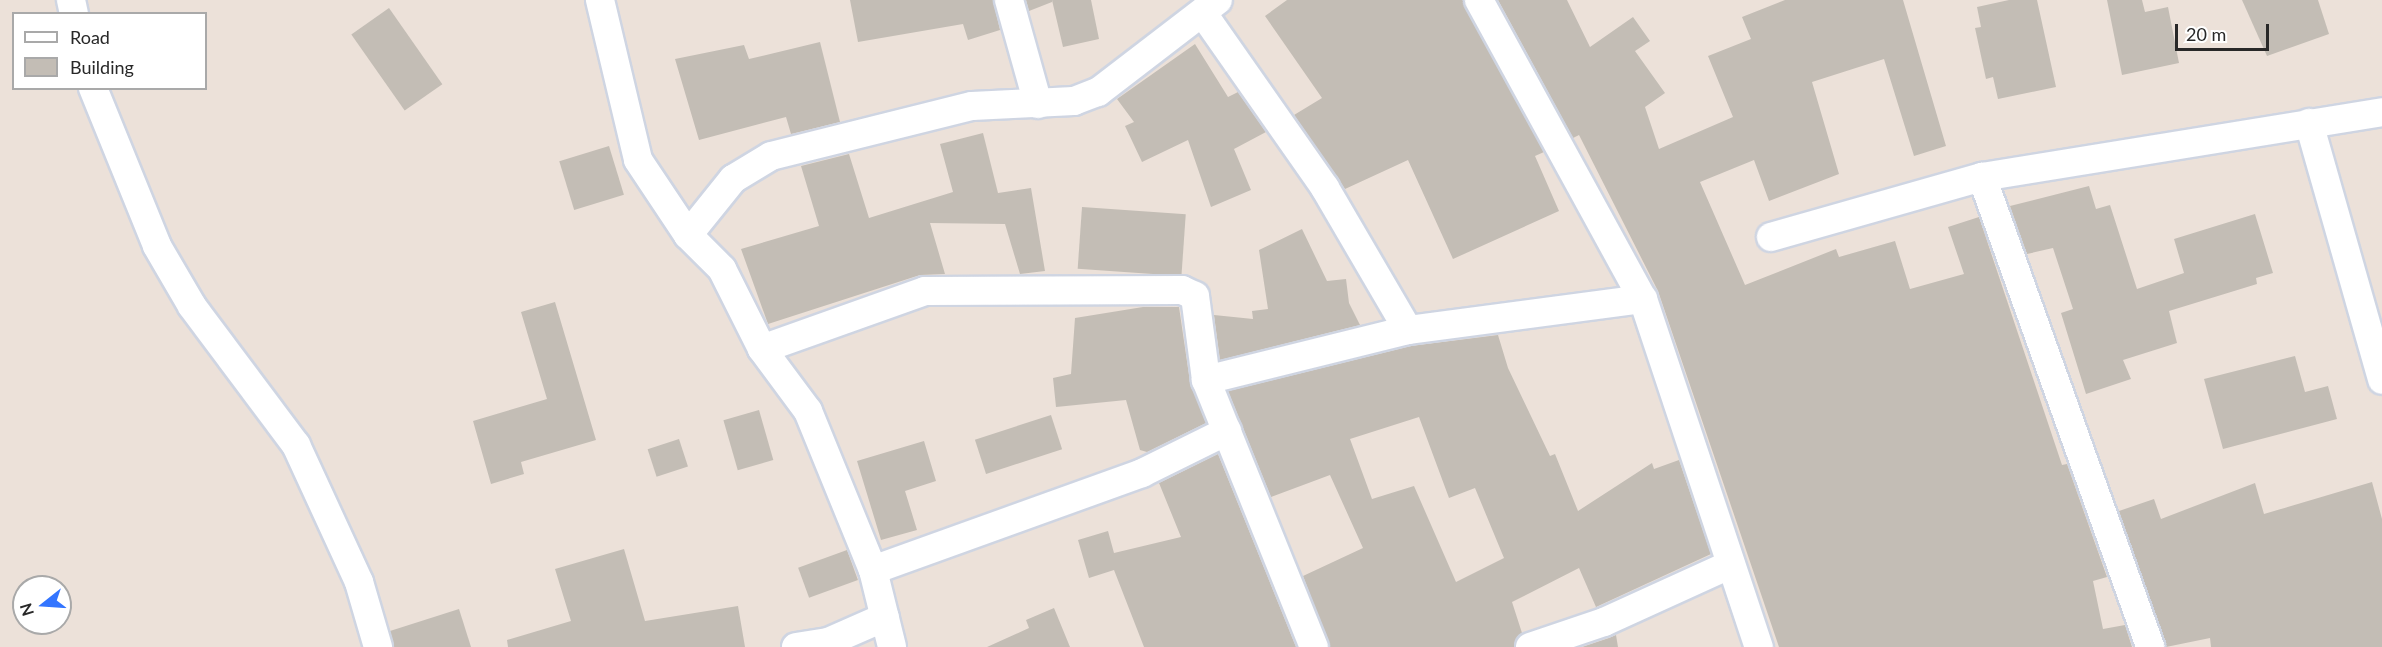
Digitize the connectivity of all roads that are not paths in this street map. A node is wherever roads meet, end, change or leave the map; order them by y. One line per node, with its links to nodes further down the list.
1 (600, 0): 10 (street)
2 (1009, 0): 6 (street)
3 (1479, 0): 12 (street)
4 (1211, 7): 6 (street); 13 (street)
5 (94, 90): 21 (street)
6 (1038, 104): 10 (street)
7 (2382, 112): 8 (street)
8 (2309, 123): 9 (street); 16 (street)
9 (1982, 177): 11 (street); 27 (street)
10 (688, 235): 14 (street)
11 (1770, 237)
12 (1642, 299): 13 (street); 18 (street)
13 (1408, 330): 15 (street)
14 (762, 349): 15 (street); 19 (street)
15 (1206, 380): 17 (street)
16 (2382, 380)
17 (1227, 431): 19 (street); 24 (street)
18 (1729, 565): 25 (street); 26 (street)
19 (873, 570): 20 (street)
20 (885, 617): 22 (street); 23 (street)
21 (378, 647)
22 (796, 647)
23 (892, 647)
24 (1314, 647)
25 (1530, 647)
26 (1759, 647)
27 (2150, 647)

